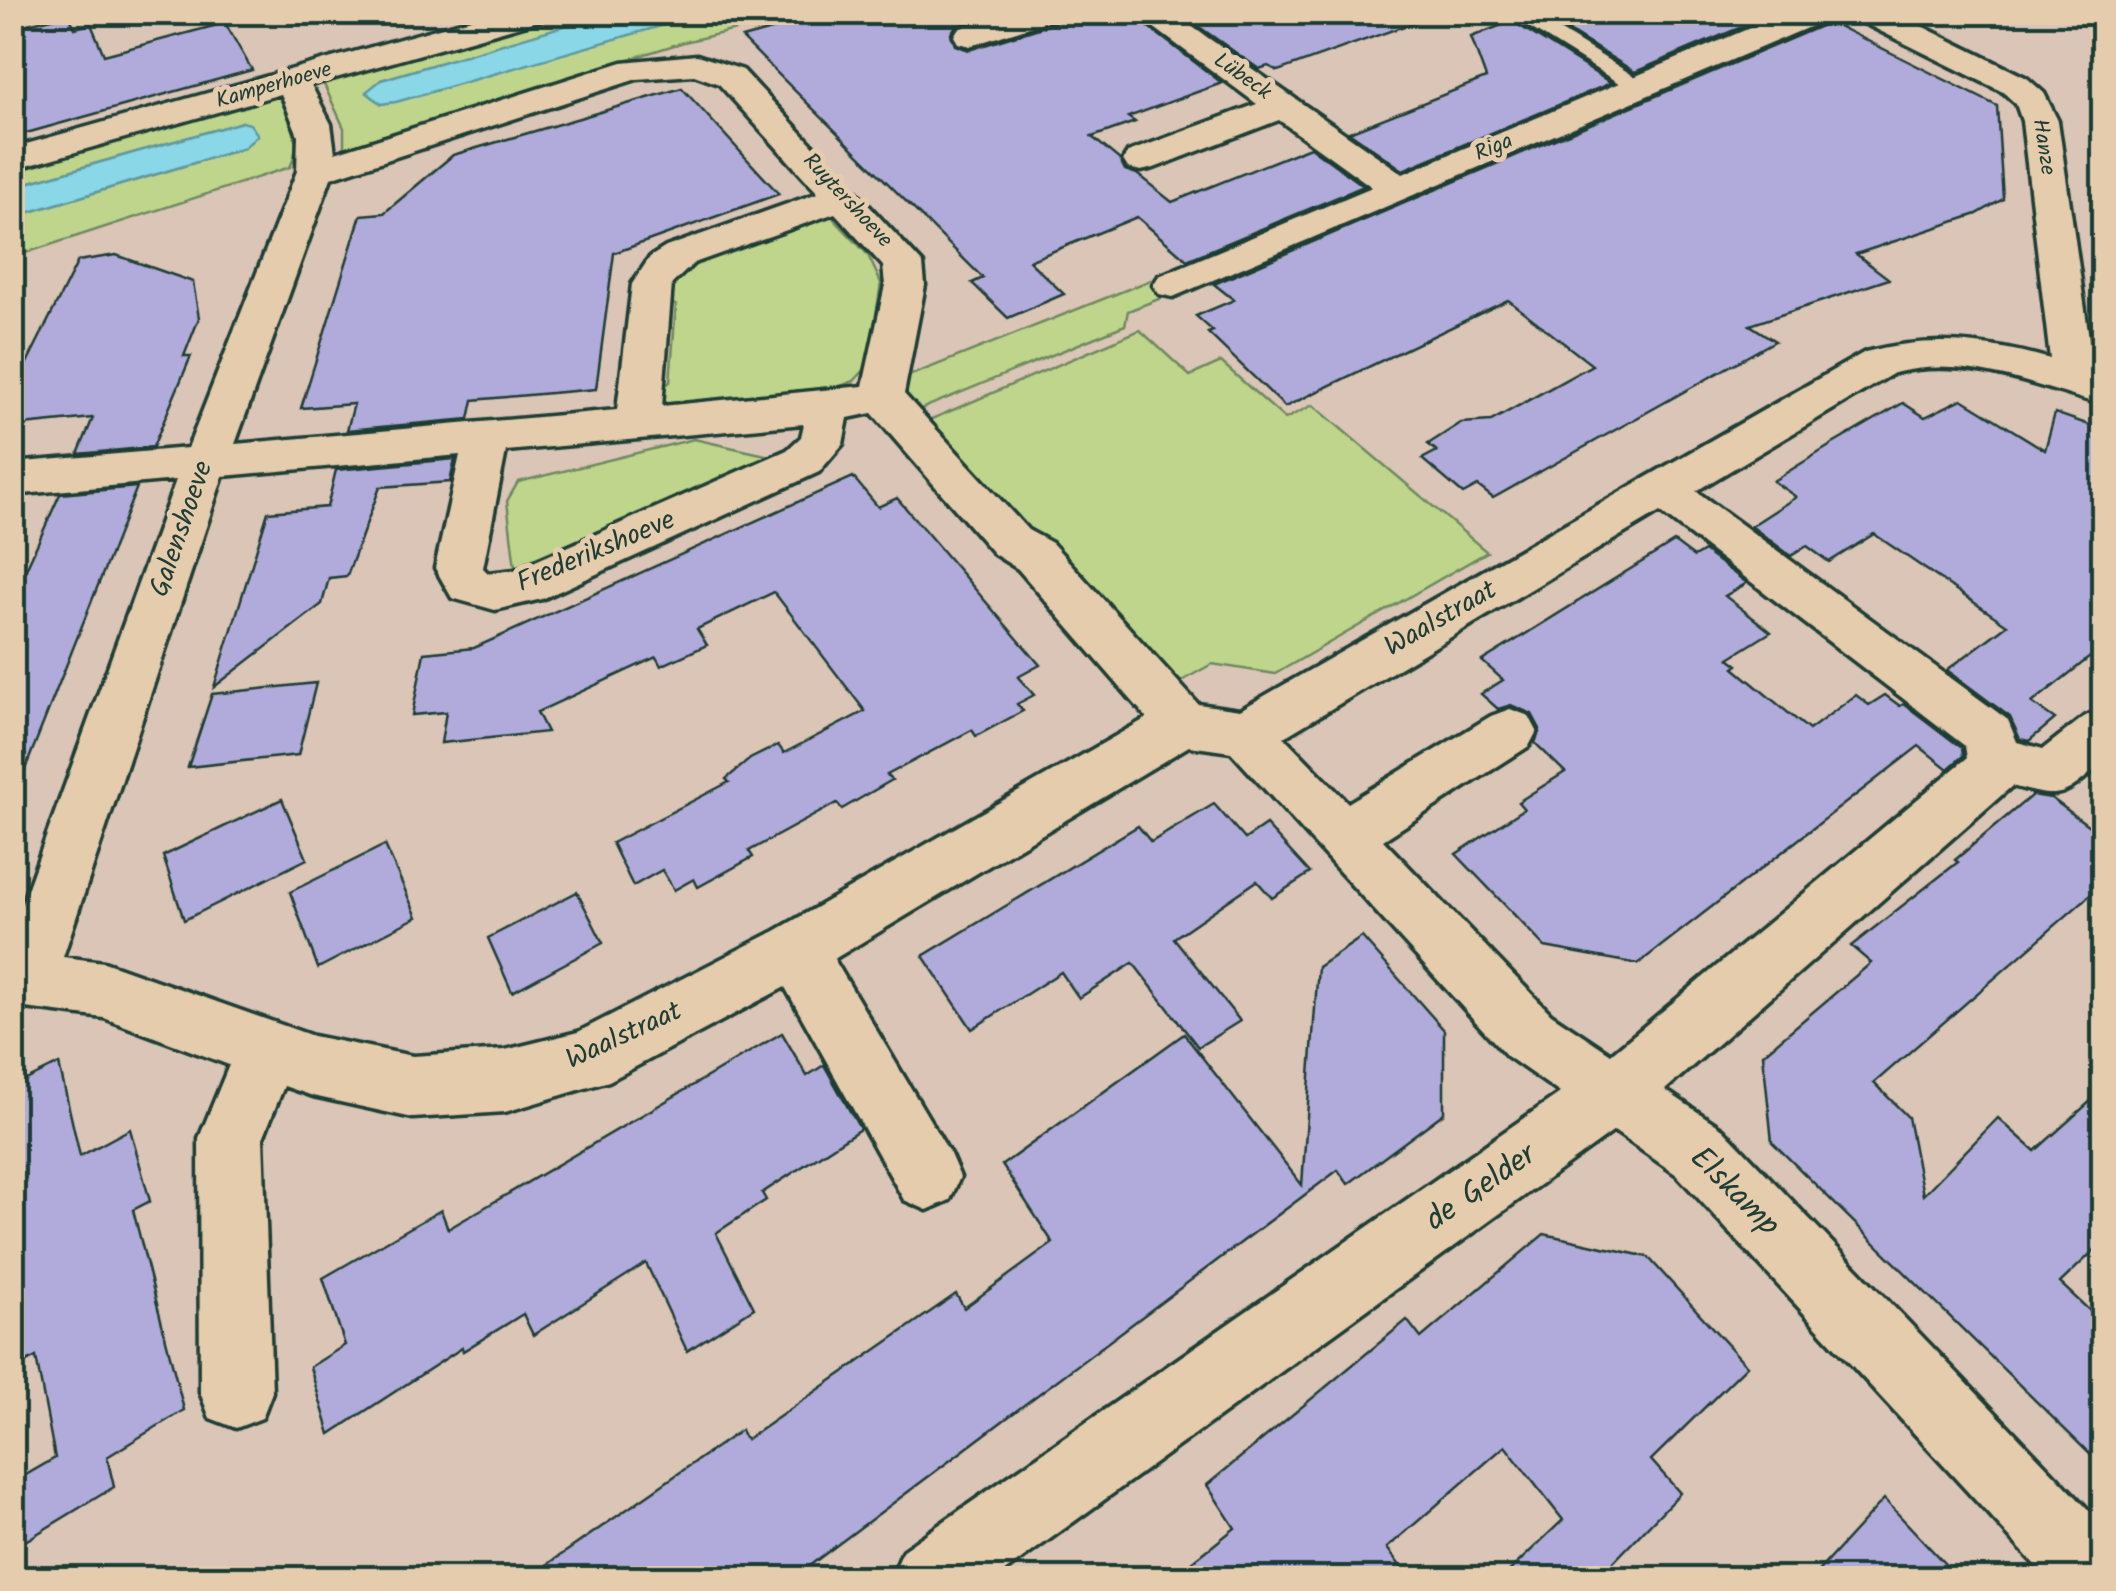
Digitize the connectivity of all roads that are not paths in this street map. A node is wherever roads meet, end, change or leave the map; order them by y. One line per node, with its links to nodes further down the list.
1 (534, 12): 8 (street, Kamperhoeve)
2 (1043, 12): 7 (street)
3 (1149, 12): 10 (street, Lübeck)
4 (1515, 12): 9 (lane)
5 (1817, 12): 9 (street, Riga)
6 (1867, 12): 17 (street, Hanze)
7 (970, 36)
8 (292, 81): 11 (street, Kamperhoeve); 13 (street, Galenshoeve)
9 (1641, 87): 14 (street, Riga)
10 (1285, 106): 12 (street, Lübeck); 14 (street, Lübeck)
11 (12, 159)
12 (1140, 160)
13 (315, 171): 15 (street, Ruytershoeve); 22 (street, Galenshoeve)
14 (1398, 188): 16 (street, Riga)
15 (843, 197): 18 (street, Ruytershoeve); 20 (street)
16 (1172, 285)
17 (2089, 386): 24 (street, Waalstraat)
18 (882, 397): 19 (street); 25 (street)
19 (825, 408): 20 (street); 21 (street, Frederikshoeve)
20 (638, 424): 21 (street)
21 (486, 439): 22 (street)
22 (205, 463): 23 (street); 32 (street, Galenshoeve)
23 (12, 480)
24 (1663, 490): 28 (street, Waalstraat); 29 (street)
25 (1183, 723): 28 (street); 31 (street, Waalstraat)
26 (1510, 731): 30 (street)
27 (2104, 731): 29 (street)
28 (1246, 732): 30 (street, Elskamp)
29 (1994, 758): 34 (street, de Gelder)
30 (1340, 837): 34 (street, Elskamp)
31 (796, 950): 33 (street, Waalstraat); 35 (street)
32 (18, 982): 33 (street, Waalstraat)
33 (266, 1052): 36 (street)
34 (1612, 1094): 37 (street, de Gelder); 38 (street, Elskamp)
35 (927, 1177)
36 (236, 1392)
37 (932, 1578)
38 (2100, 1578)

